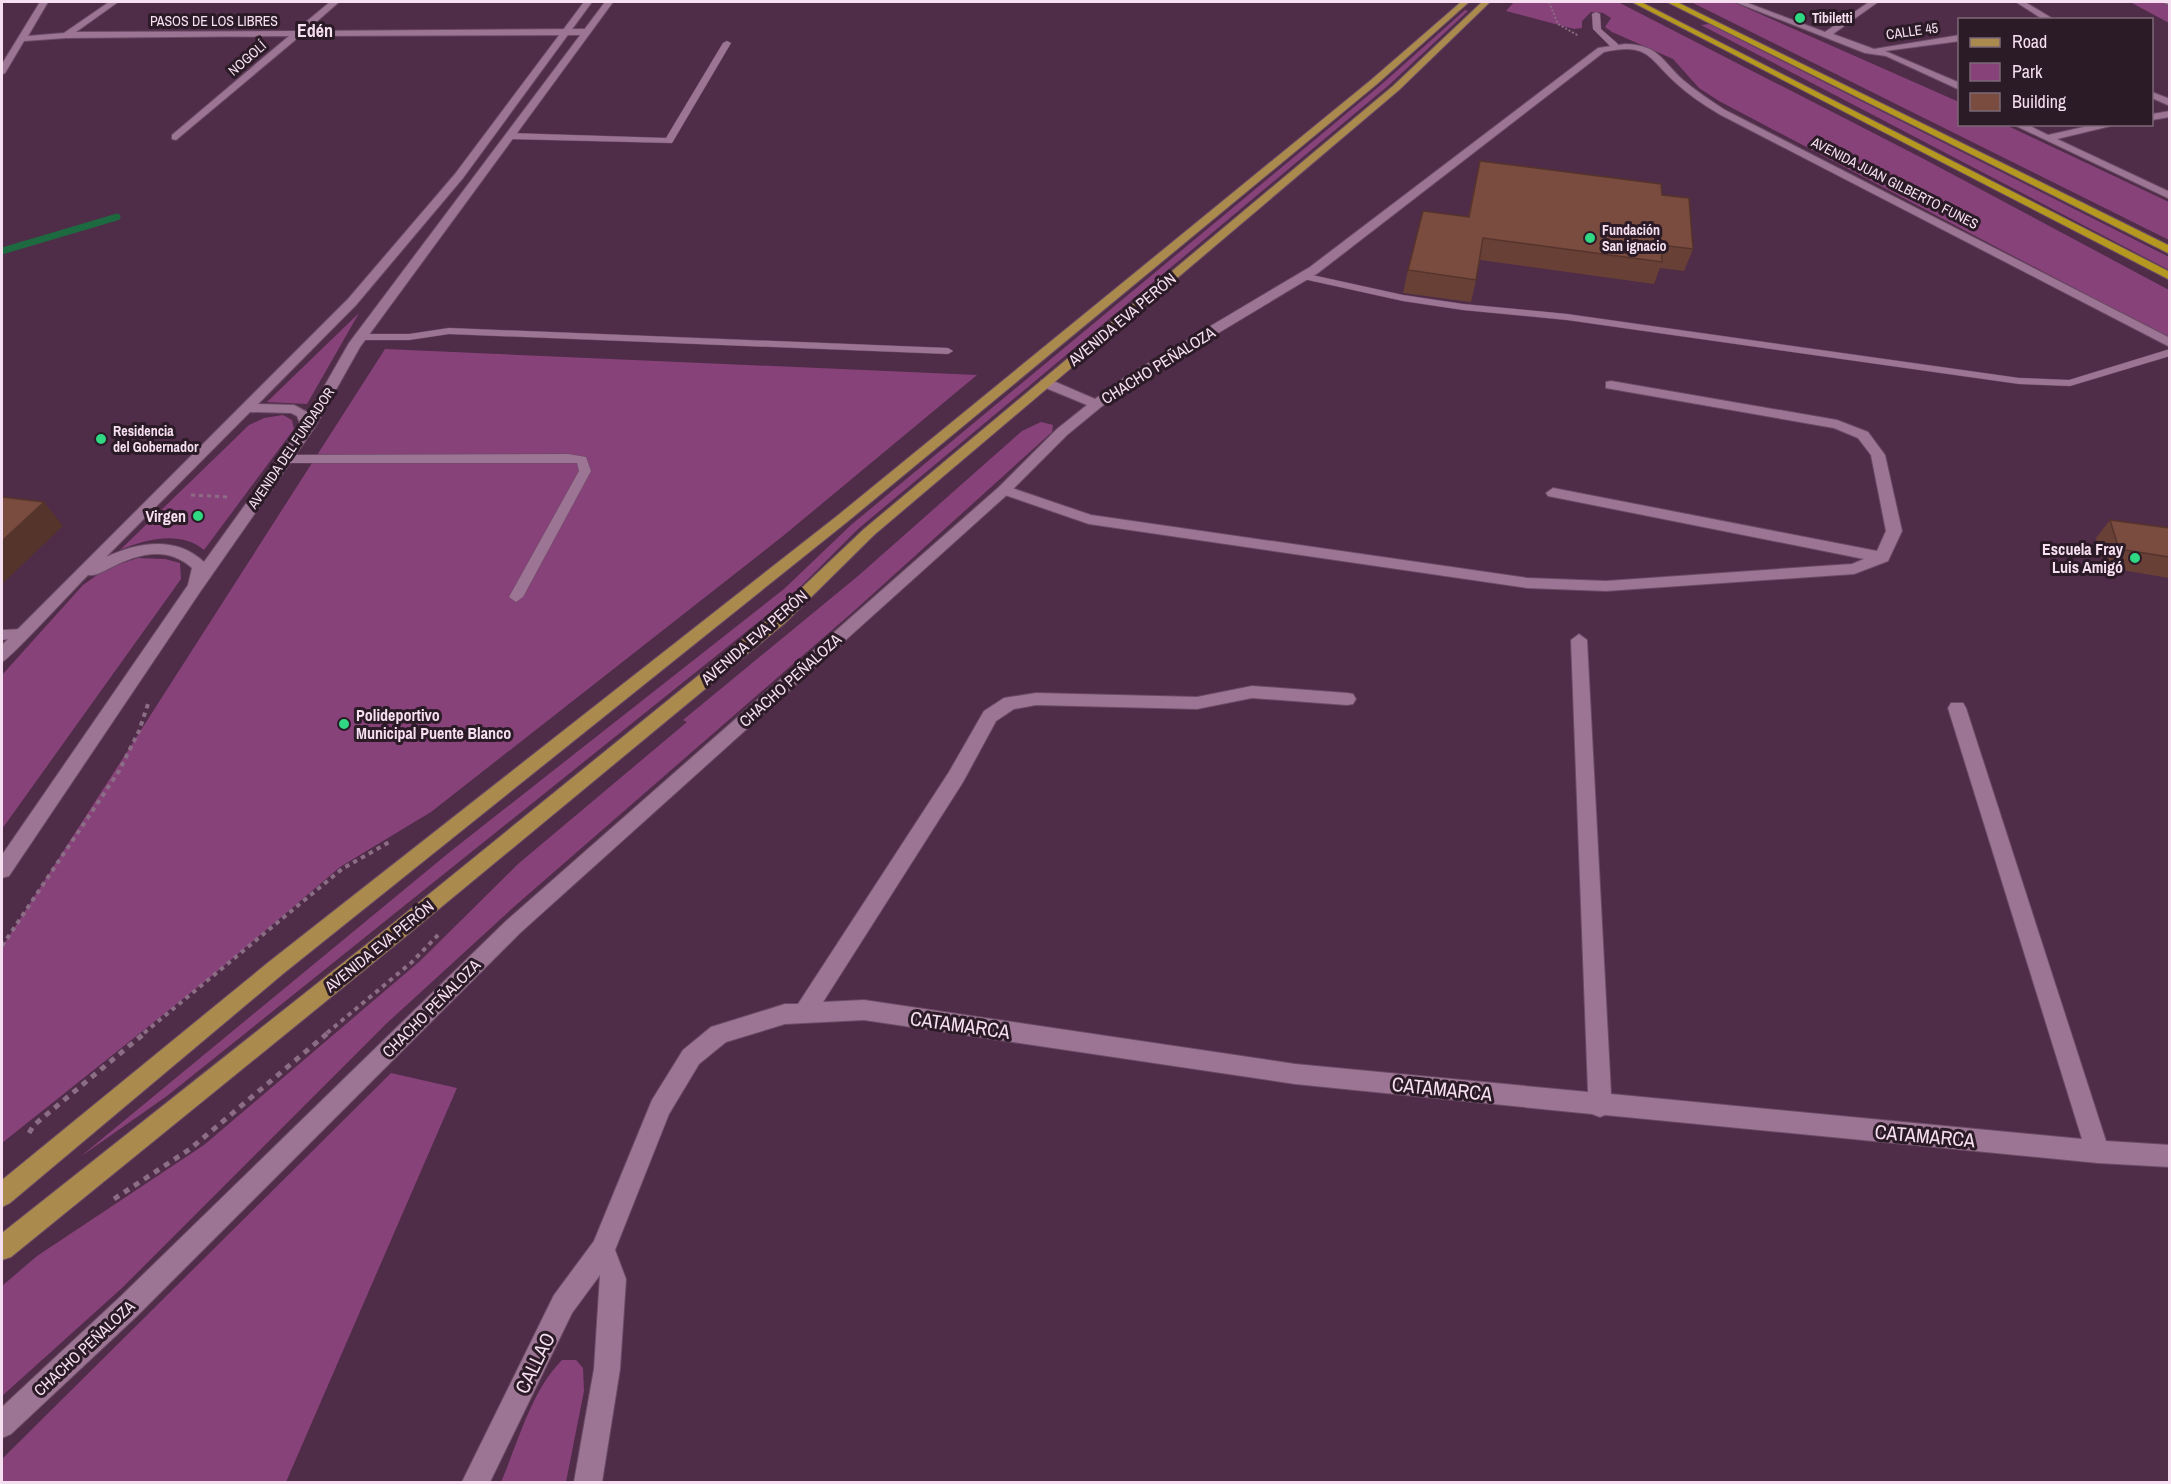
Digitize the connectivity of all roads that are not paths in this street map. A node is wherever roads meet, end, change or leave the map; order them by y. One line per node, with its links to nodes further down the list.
1 (44, 2): 21 (street)
2 (114, 2): 17 (street)
3 (335, 2): 18 (street, NOGOLÍ)
4 (588, 2): 15 (street)
5 (609, 2): 16 (street, AVENIDA DEL FUNDADOR)
6 (1466, 2): 72 (main road, AVENIDA EVA PERÓN)
7 (1486, 2): 48 (main road, AVENIDA EVA PERÓN)
8 (1636, 2): 43 (highway)
9 (1671, 2): 41 (highway)
10 (1739, 2): 19 (street)
11 (1874, 2): 19 (street)
12 (2020, 2): 14 (street)
13 (1596, 14): 23 (lane)
14 (2048, 18)
15 (565, 32): 16 (street, PASOS DE LOS LIBRES); 18 (street, PASOS DE LOS LIBRES); 51 (street)
16 (586, 32): 36 (street, AVENIDA DEL FUNDADOR)
17 (66, 35): 18 (street, PASOS DE LOS LIBRES); 21 (street, PASOS DE LOS LIBRES)
18 (295, 35): 37 (street, NOGOLÍ)
19 (1826, 35): 24 (street)
20 (1958, 38): 24 (street, CALLE 45)
21 (22, 39): 25 (street)
22 (727, 43): 36 (lane)
23 (1615, 46): 42 (street, CHACHO PEÑALOZA); 45 (street, AVENIDA JUAN GILBERTO FUNES)
24 (1868, 51): 26 (street); 28 (street)
25 (2, 71)
26 (1958, 87)
27 (2153, 96): 29 (street)
28 (1958, 97)
29 (2169, 103)
30 (2169, 114): 31 (street)
31 (2153, 117)
32 (2021, 126): 38 (street)
33 (2044, 126): 35 (street)
34 (2105, 126): 35 (street)
35 (2062, 135): 38 (street); 39 (street)
36 (510, 136): 44 (street, AVENIDA DEL FUNDADOR)
37 (176, 137)
38 (2046, 138): 40 (street)
39 (2169, 185)
40 (2169, 196)
41 (2169, 251)
42 (1303, 276): 47 (lane); 50 (street, CHACHO PEÑALOZA)
43 (2169, 277)
44 (361, 337): 46 (lane); 52 (street, AVENIDA DEL FUNDADOR)
45 (2169, 343)
46 (948, 351)
47 (2169, 352)
48 (1046, 383): 50 (street); 73 (main road, AVENIDA EVA PERÓN)
49 (1611, 386): 56 (street)
50 (1096, 404): 54 (street, CHACHO PEÑALOZA)
51 (245, 408): 52 (street); 57 (street)
52 (308, 427): 53 (street, AVENIDA DEL FUNDADOR)
53 (285, 459): 58 (street, AVENIDA DEL FUNDADOR); 59 (lane)
54 (1004, 490): 56 (street); 75 (street, CHACHO PEÑALOZA)
55 (1552, 493): 56 (street)
56 (1882, 556)
57 (73, 581): 58 (street); 60 (street)
58 (194, 588): 66 (street, AVENIDA DEL FUNDADOR)
59 (516, 597)
60 (20, 634): 61 (lane); 63 (street)
61 (2, 635)
62 (1580, 640): 69 (street)
63 (2, 656)
64 (1347, 699): 67 (street)
65 (1957, 708): 70 (street)
66 (2, 870)
67 (804, 1013): 68 (street, CATAMARCA); 69 (street, CATAMARCA)
68 (719, 1034): 74 (street, CALLAO)
69 (1600, 1106): 70 (street, CATAMARCA)
70 (2098, 1152): 71 (street, CATAMARCA)
71 (2169, 1156)
72 (2, 1195)
73 (2, 1248)
74 (603, 1250): 76 (street, CALLAO); 77 (street)
75 (2, 1425)
76 (476, 1482)
77 (588, 1482)

